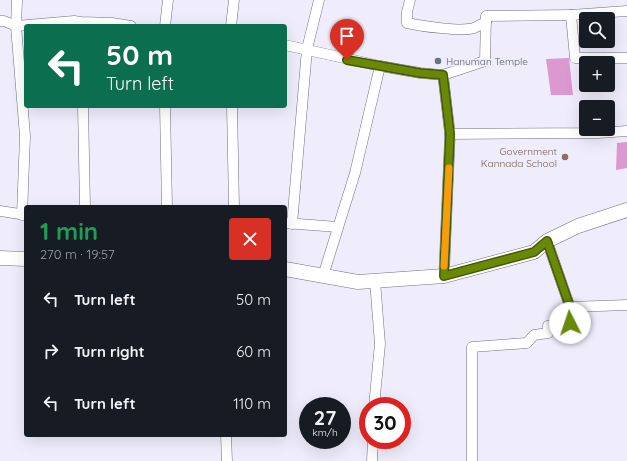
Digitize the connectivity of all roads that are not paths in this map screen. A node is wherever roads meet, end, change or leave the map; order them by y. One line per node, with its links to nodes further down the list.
1 (17, 0): 16 (street)
2 (168, 0): 13 (street)
3 (234, 0): 14 (street)
4 (319, 0): 18 (street)
5 (410, 0): 9 (street)
6 (627, 12): 7 (street)
7 (571, 14): 9 (street); 19 (street)
8 (0, 21): 16 (street)
9 (486, 22): 21 (street)
10 (39, 24): 11 (street)
11 (81, 24): 12 (street)
12 (118, 24)
13 (165, 24)
14 (232, 24)
15 (24, 25): 16 (street)
16 (16, 26): 27 (street)
17 (287, 45): 18 (street)
18 (307, 49): 20 (street); 34 (street)
19 (627, 58)
20 (380, 66): 21 (street); 35 (street)
21 (443, 75): 26 (street)
22 (83, 108): 28 (street)
23 (165, 108): 29 (street)
24 (232, 108): 30 (street)
25 (627, 131): 26 (street)
26 (450, 134): 41 (street)
27 (24, 205)
28 (85, 205)
29 (167, 205)
30 (234, 205)
31 (627, 210): 36 (street)
32 (0, 211): 33 (street)
33 (24, 215)
34 (288, 224): 35 (street)
35 (338, 227): 40 (street)
36 (547, 241): 41 (street); 44 (street)
37 (0, 258): 38 (street)
38 (24, 258)
39 (287, 269): 40 (street)
40 (323, 276): 42 (street)
41 (444, 276): 42 (street)
42 (375, 281): 45 (street)
43 (627, 305): 44 (street)
44 (570, 307): 50 (street)
45 (375, 397)
46 (226, 437): 48 (street)
47 (373, 449): 49 (street)
48 (227, 461)
49 (372, 461)
50 (472, 461)

